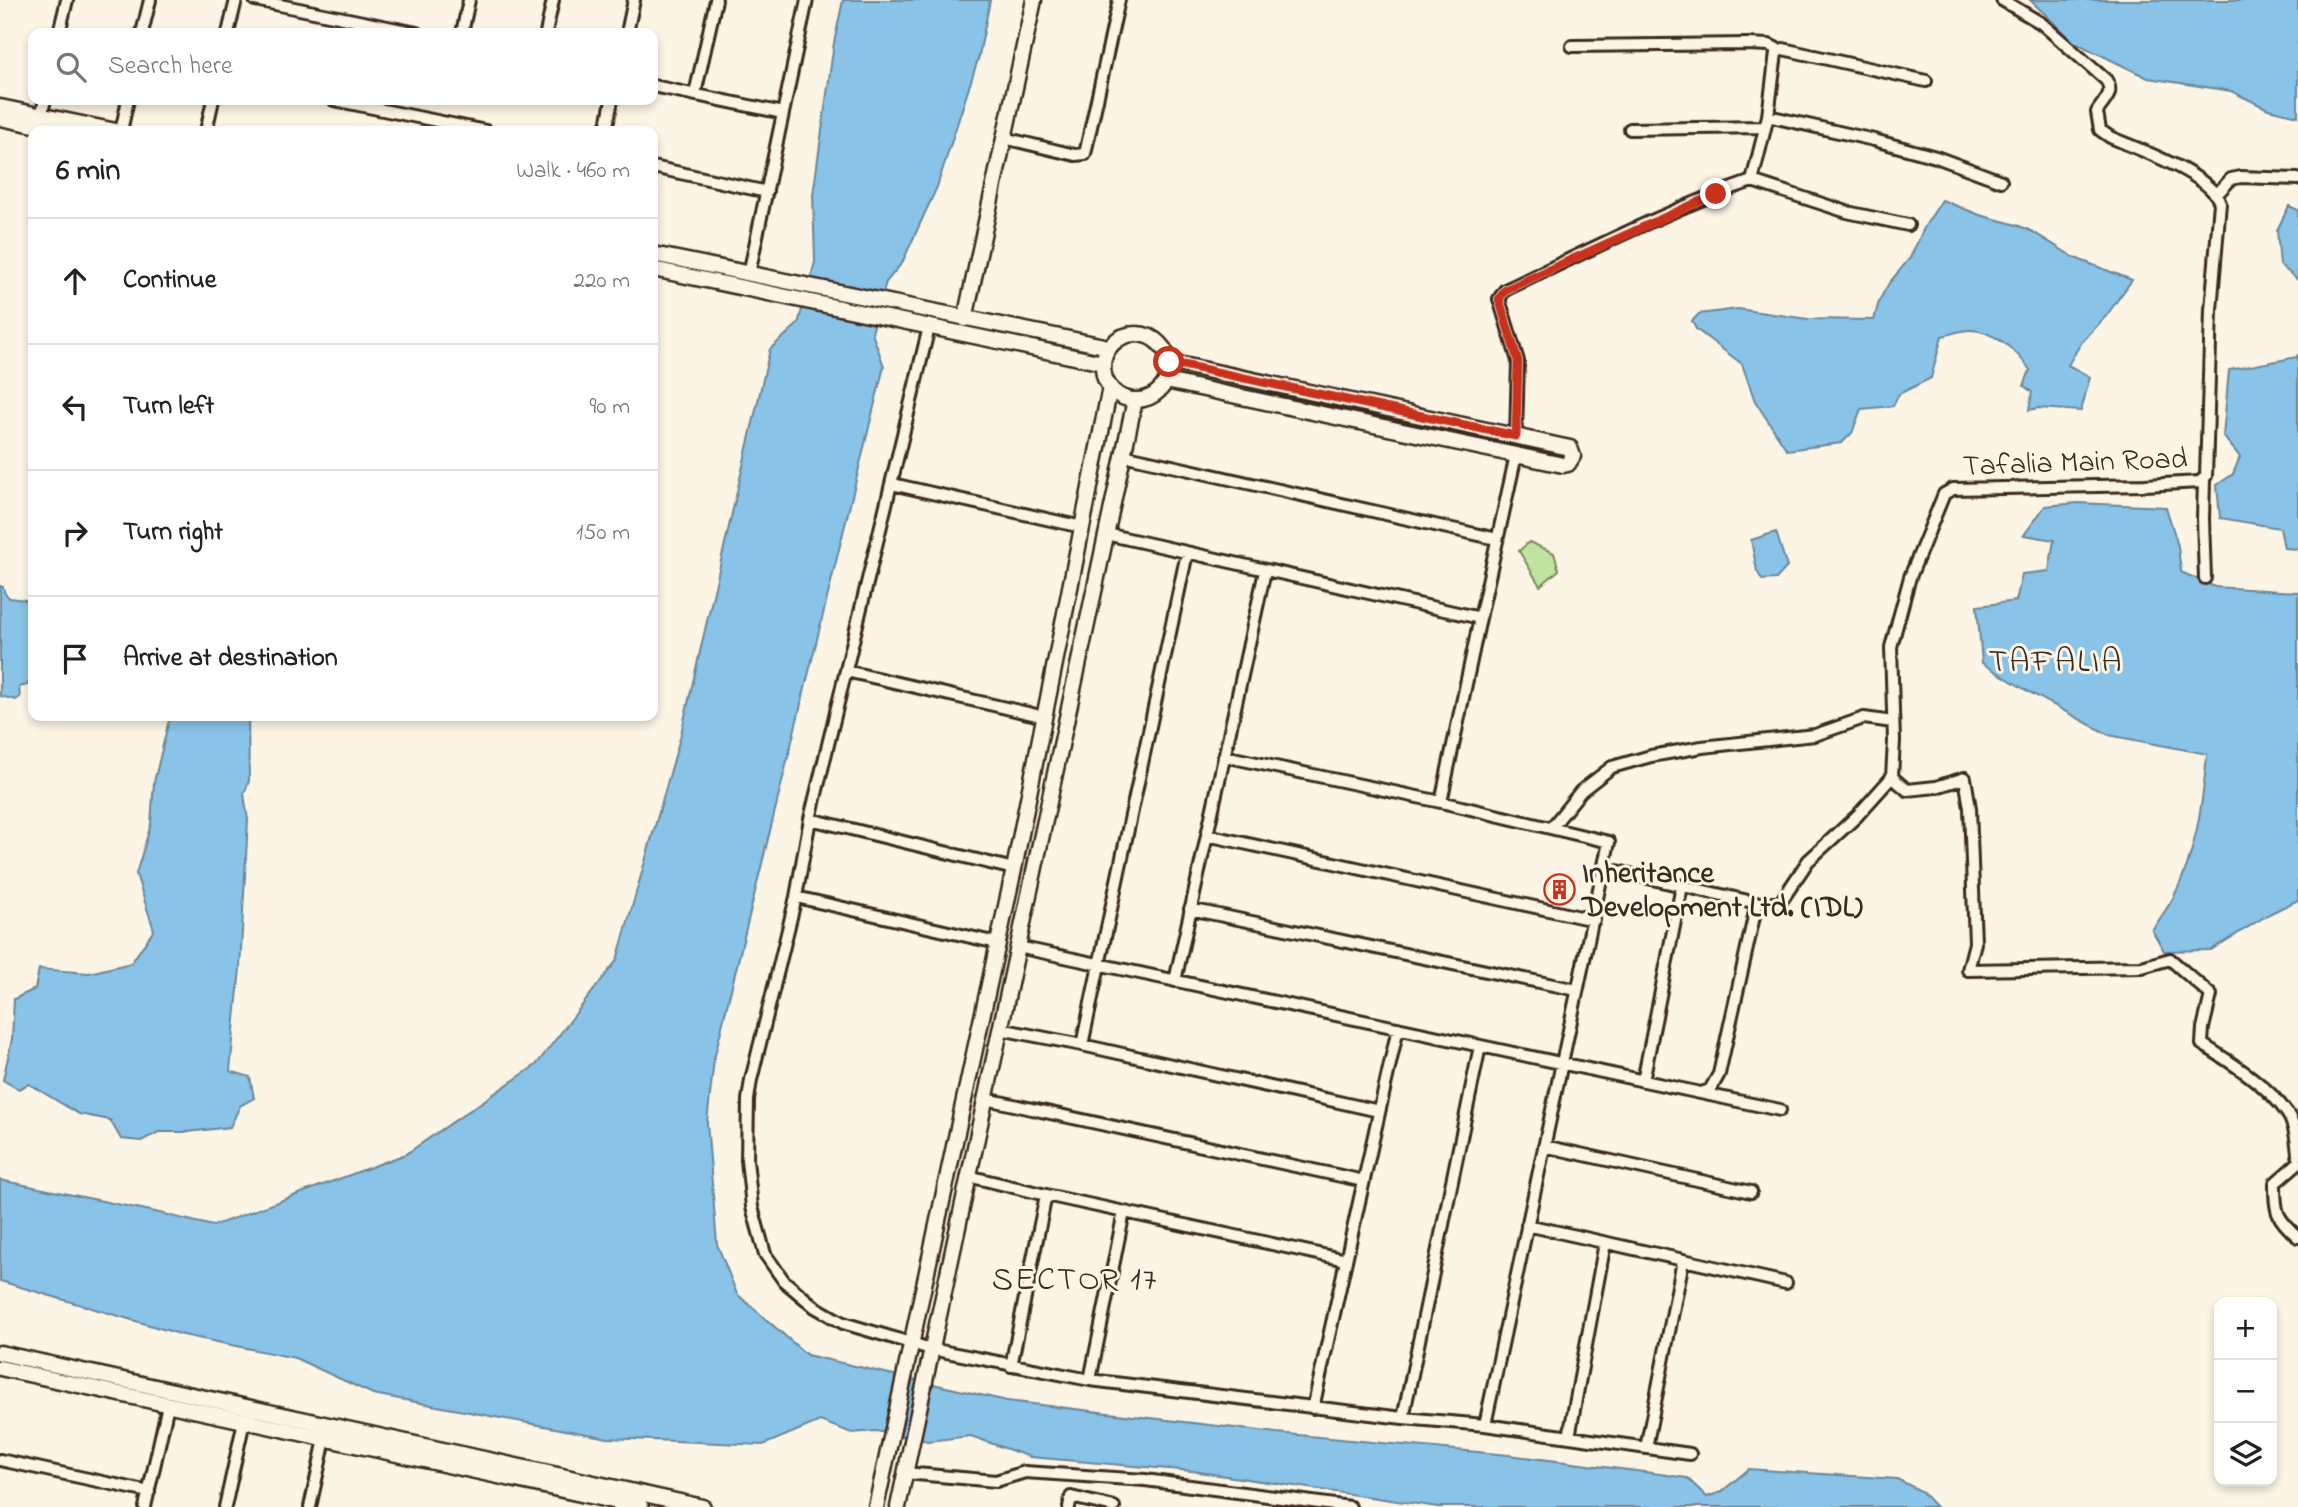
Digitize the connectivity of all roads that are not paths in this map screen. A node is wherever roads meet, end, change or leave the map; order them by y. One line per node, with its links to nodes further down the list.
1 (67, 0): 13 (street)
2 (149, 0): 14 (street)
3 (236, 0): 15 (street)
4 (255, 0): 16 (street)
5 (469, 0): 17 (street)
6 (553, 0): 18 (street)
7 (634, 0): 19 (street)
8 (716, 0): 24 (street)
9 (807, 0): 31 (street)
10 (1034, 0): 42 (street)
11 (1119, 0): 42 (street)
12 (2001, 0): 48 (street)
13 (61, 28)
14 (143, 28)
15 (229, 28)
16 (392, 28)
17 (463, 28)
18 (547, 28)
19 (627, 28)
20 (1572, 46): 21 (street)
21 (1779, 50): 22 (street); 34 (street)
22 (1926, 81)
23 (658, 87): 24 (street)
24 (695, 94): 31 (street)
25 (44, 105): 32 (street)
26 (127, 105): 37 (street)
27 (213, 105): 38 (street)
28 (359, 105): 39 (street)
29 (611, 105): 40 (street)
30 (0, 107): 32 (street)
31 (783, 113): 47 (street)
32 (41, 116): 36 (street)
33 (0, 118): 35 (street)
34 (1767, 122): 41 (street); 45 (street); 46 (street)
35 (39, 126)
36 (93, 126)
37 (120, 126)
38 (207, 126)
39 (461, 126)
40 (607, 126)
41 (1630, 130)
42 (1004, 138): 54 (street)
43 (658, 168): 47 (street)
44 (2298, 179): 48 (street)
45 (1752, 181): 49 (street); 62 (street)
46 (2001, 181)
47 (766, 192): 52 (street)
48 (2217, 194): 65 (street, Tafalia Main Road)
49 (1908, 225)
50 (658, 255): 52 (street)
51 (658, 270): 53 (street)
52 (749, 274): 53 (street)
53 (914, 316): 54 (street); 55 (street)
54 (965, 319): 56 (street)
55 (929, 327): 58 (street); 66 (street)
56 (1109, 347): 57 (street); 58 (street)
57 (1169, 362): 59 (street); 62 (street)
58 (1103, 363): 60 (street)
59 (1166, 381): 61 (street); 64 (street)
60 (1110, 387): 61 (street); 67 (street)
61 (1135, 400): 63 (street)
62 (1516, 436): 64 (street)
63 (1123, 455): 68 (street); 69 (street)
64 (1516, 455): 69 (street)
65 (2204, 480): 72 (street); 76 (street, Tafalia Main Road)
66 (892, 485): 67 (street); 74 (street)
67 (1082, 527): 75 (street)
68 (1107, 534): 70 (street); 91 (street)
69 (1497, 539): 73 (street)
70 (1187, 553): 71 (street); 92 (street)
71 (1265, 571): 73 (street); 77 (street)
72 (2205, 578)
73 (1480, 618): 79 (street)
74 (846, 671): 75 (street); 80 (street)
75 (1045, 717): 84 (street)
76 (1893, 722): 78 (street, Tafalia Main Road); 81 (street)
77 (1224, 756): 79 (street); 82 (street)
78 (1892, 777): 87 (street); 106 (street)
79 (1441, 802): 81 (street)
80 (810, 819): 84 (street); 86 (street)
81 (1552, 827): 83 (street)
82 (1207, 835): 88 (street); 89 (street)
83 (1604, 868): 85 (street); 89 (street)
84 (1014, 869): 90 (street)
85 (1682, 886): 87 (street); 100 (street)
86 (796, 897): 90 (street); 119 (street)
87 (1757, 903): 101 (street)
88 (1190, 909): 93 (street); 94 (street)
89 (1594, 920): 94 (street)
90 (997, 943): 119 (street)
91 (1018, 947): 92 (street); 96 (street)
92 (1098, 964): 93 (street); 97 (street)
93 (1175, 981): 95 (street)
94 (1577, 990): 99 (street)
95 (1398, 1028): 98 (street); 104 (street)
96 (1000, 1029): 97 (street); 102 (street)
97 (1082, 1045): 104 (street)
98 (1480, 1046): 99 (street); 127 (street)
99 (1561, 1063): 100 (street); 105 (street)
100 (1643, 1081): 101 (street)
101 (1701, 1093): 103 (street)
102 (986, 1099): 108 (street); 109 (street)
103 (1780, 1110)
104 (1380, 1111): 109 (street)
105 (1544, 1146): 110 (street); 113 (street)
106 (2298, 1155)
107 (2298, 1163): 114 (street)
108 (968, 1176): 111 (street); 120 (street)
109 (1364, 1181): 116 (street)
110 (1751, 1192)
111 (1046, 1195): 112 (street); 122 (street)
112 (1124, 1212): 116 (street); 124 (street)
113 (1527, 1225): 115 (street); 129 (street)
114 (2298, 1237)
115 (1605, 1244): 117 (street); 130 (street)
116 (1346, 1260): 126 (street)
117 (1683, 1261): 118 (street); 132 (street)
118 (1786, 1283)
119 (911, 1347): 120 (street); 142 (street)
120 (931, 1352): 122 (street); 135 (street)
121 (0, 1353): 141 (street)
122 (1011, 1366): 124 (street)
123 (0, 1368): 125 (street)
124 (1090, 1380): 126 (street)
125 (168, 1405): 128 (street); 136 (street)
126 (1313, 1408): 127 (street)
127 (1403, 1418): 129 (street)
128 (244, 1421): 131 (street); 138 (street)
129 (1485, 1425): 130 (street)
130 (1569, 1437): 132 (street)
131 (325, 1438): 139 (street); 140 (street)
132 (1646, 1448): 133 (street)
133 (1690, 1454)
134 (0, 1461): 136 (street)
135 (905, 1473): 143 (street); 146 (street)
136 (149, 1492): 137 (street)
137 (145, 1507)
138 (225, 1507)
139 (310, 1507)
140 (641, 1507)
141 (703, 1507)
142 (876, 1507)
143 (898, 1507)
144 (1069, 1507): 145 (street)
145 (1114, 1507)
146 (1350, 1507)

